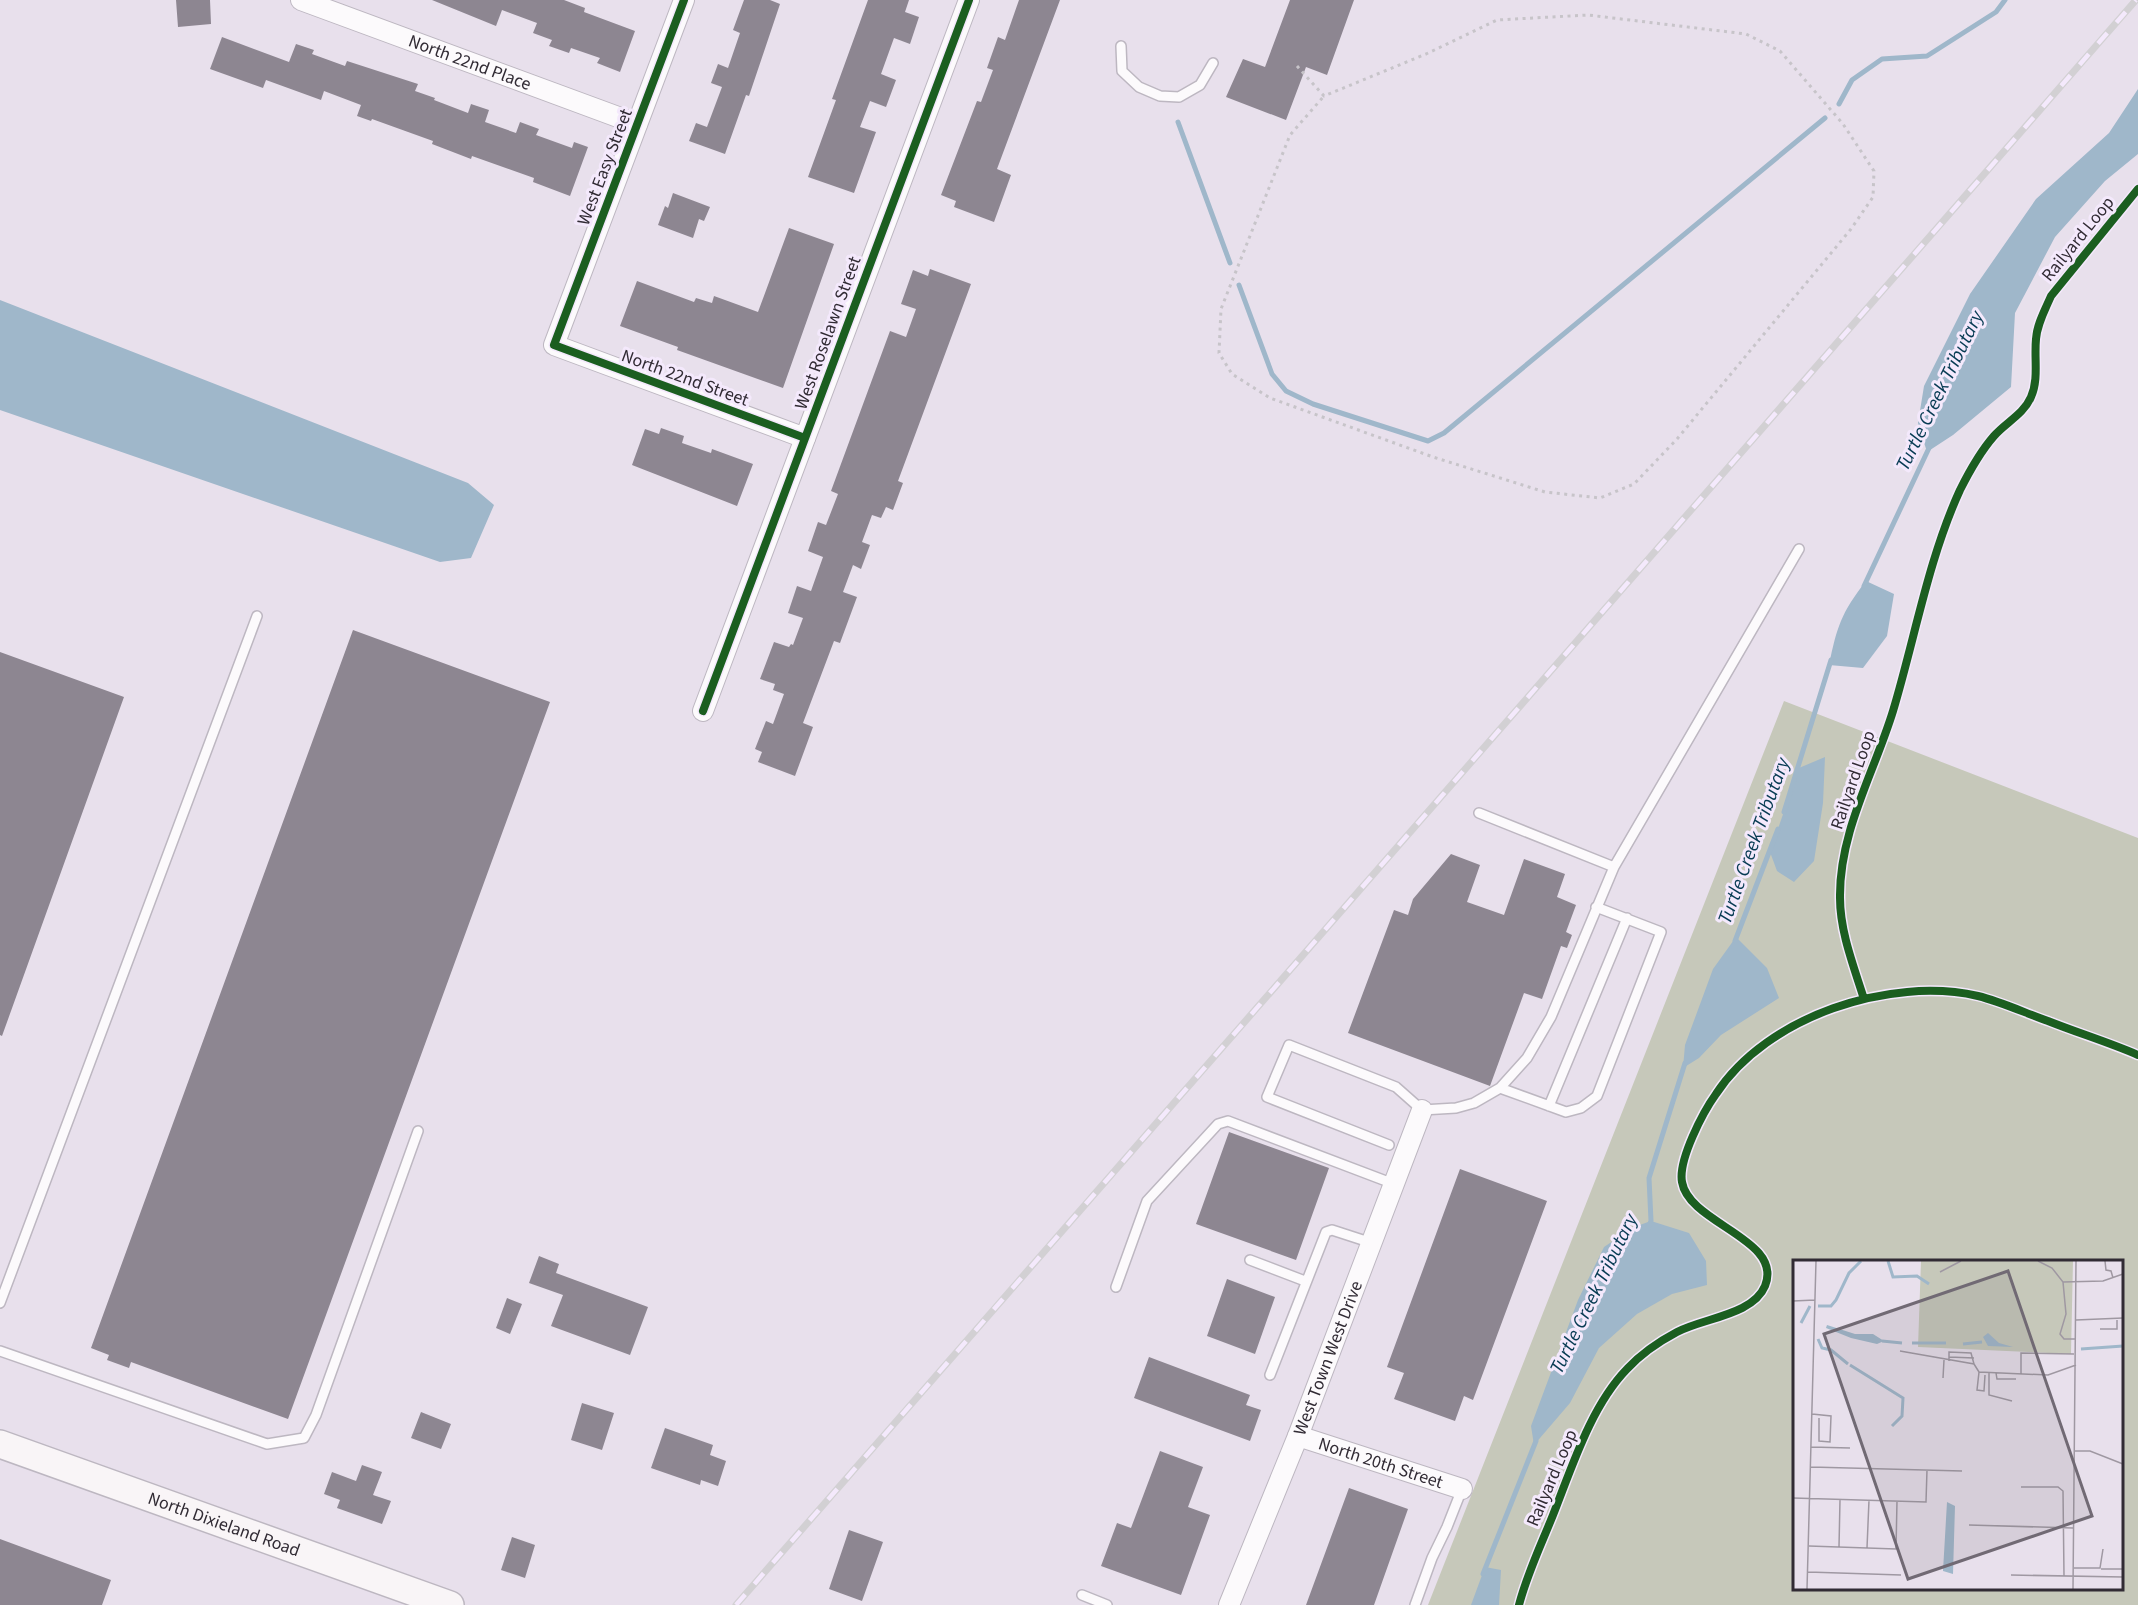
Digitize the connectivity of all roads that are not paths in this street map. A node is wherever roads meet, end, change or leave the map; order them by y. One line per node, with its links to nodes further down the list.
1 (302, 0): 6 (street, North 22nd Place)
2 (684, 0): 6 (street, West Easy Street)
3 (969, 0): 8 (street, West Roselawn Street)
4 (1121, 46): 5 (lane)
5 (1213, 63)
6 (637, 124): 7 (street, West Easy Street)
7 (554, 345): 8 (street, North 22nd Street)
8 (805, 438): 11 (street, West Roselawn Street)
9 (1799, 549): 13 (lane)
10 (257, 616): 26 (lane)
11 (703, 711)
12 (1479, 813): 13 (lane)
13 (1614, 867): 14 (lane)
14 (1596, 907): 15 (lane); 16 (lane)
15 (1627, 918): 17 (lane); 17 (lane)
16 (1500, 1088): 17 (lane); 18 (lane)
17 (1549, 1106)
18 (1422, 1110): 20 (lane); 21 (street, West Town West Drive)
19 (418, 1131): 27 (lane)
20 (1389, 1145)
21 (1394, 1184): 22 (street, West Town West Drive); 25 (lane)
22 (1372, 1243): 24 (lane); 29 (street, West Town West Drive)
23 (1250, 1260): 24 (lane)
24 (1305, 1281): 28 (lane)
25 (1116, 1287)
26 (0, 1303)
27 (0, 1351)
28 (1270, 1375)
29 (1298, 1436): 31 (street, North 20th Street); 35 (street, West Town West Drive)
30 (0, 1444): 33 (main road, North Dixieland Road)
31 (1462, 1489): 36 (lane)
32 (1082, 1595): 34 (lane)
33 (450, 1605)
34 (1107, 1605)
35 (1229, 1605)
36 (1415, 1605)

